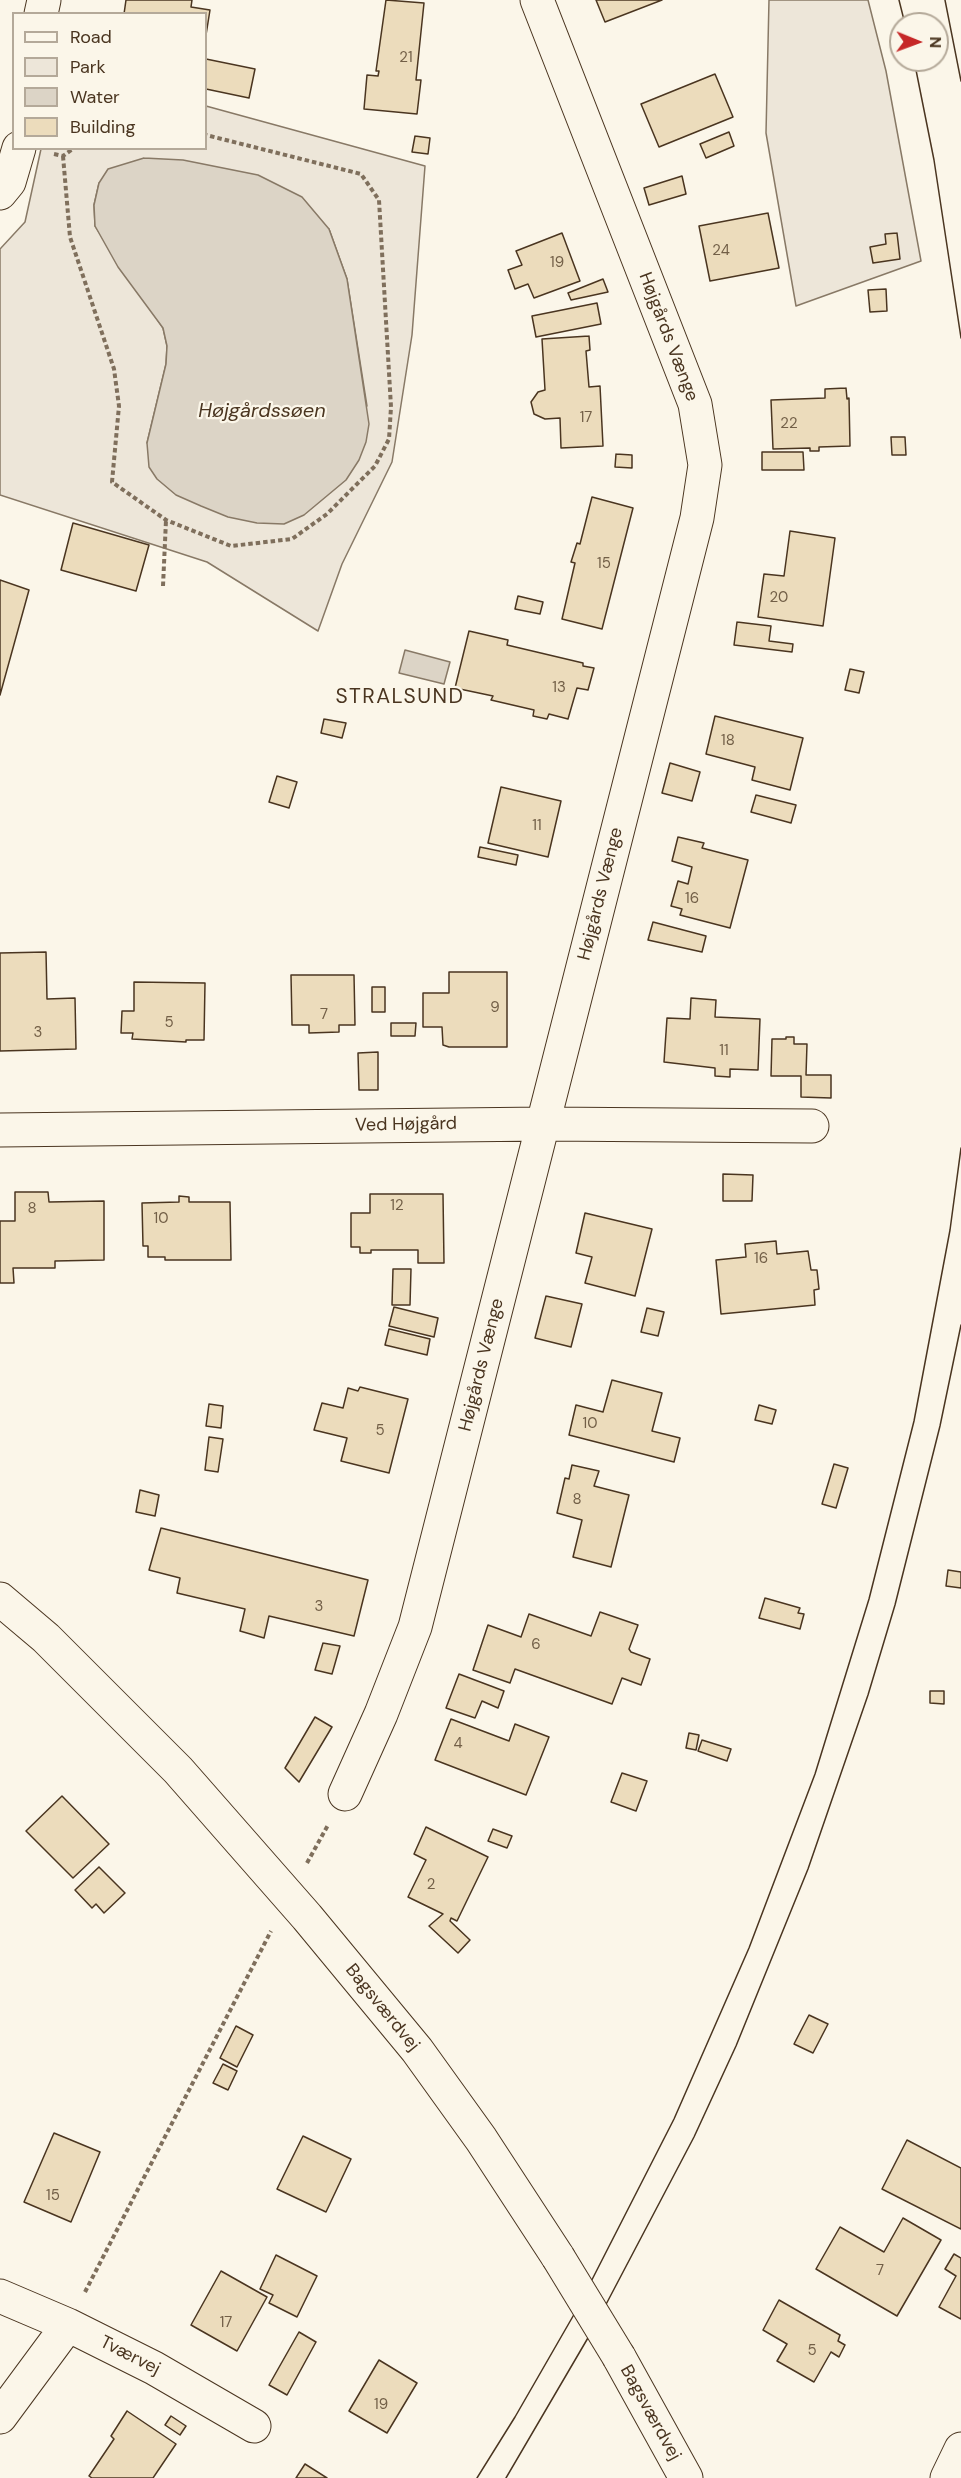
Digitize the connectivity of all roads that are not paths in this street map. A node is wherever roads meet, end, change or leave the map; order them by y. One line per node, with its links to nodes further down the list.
1 (537, 0): 4 (street, Højgårds Vænge)
2 (18, 150): 3 (street)
3 (0, 193)
4 (544, 1124): 5 (street, Ved Højgård); 6 (street, Ved Højgård); 8 (street, Højgårds Vænge)
5 (813, 1126)
6 (0, 1130)
7 (0, 1599): 14 (street, Bagsværdvej, bridge)
8 (345, 1794)
9 (0, 2296): 10 (street, Tværvej)
10 (68, 2325): 11 (street); 12 (street, Tværvej)
11 (0, 2417)
12 (255, 2426)
13 (961, 2449): 15 (street)
14 (686, 2478)
15 (947, 2478)

